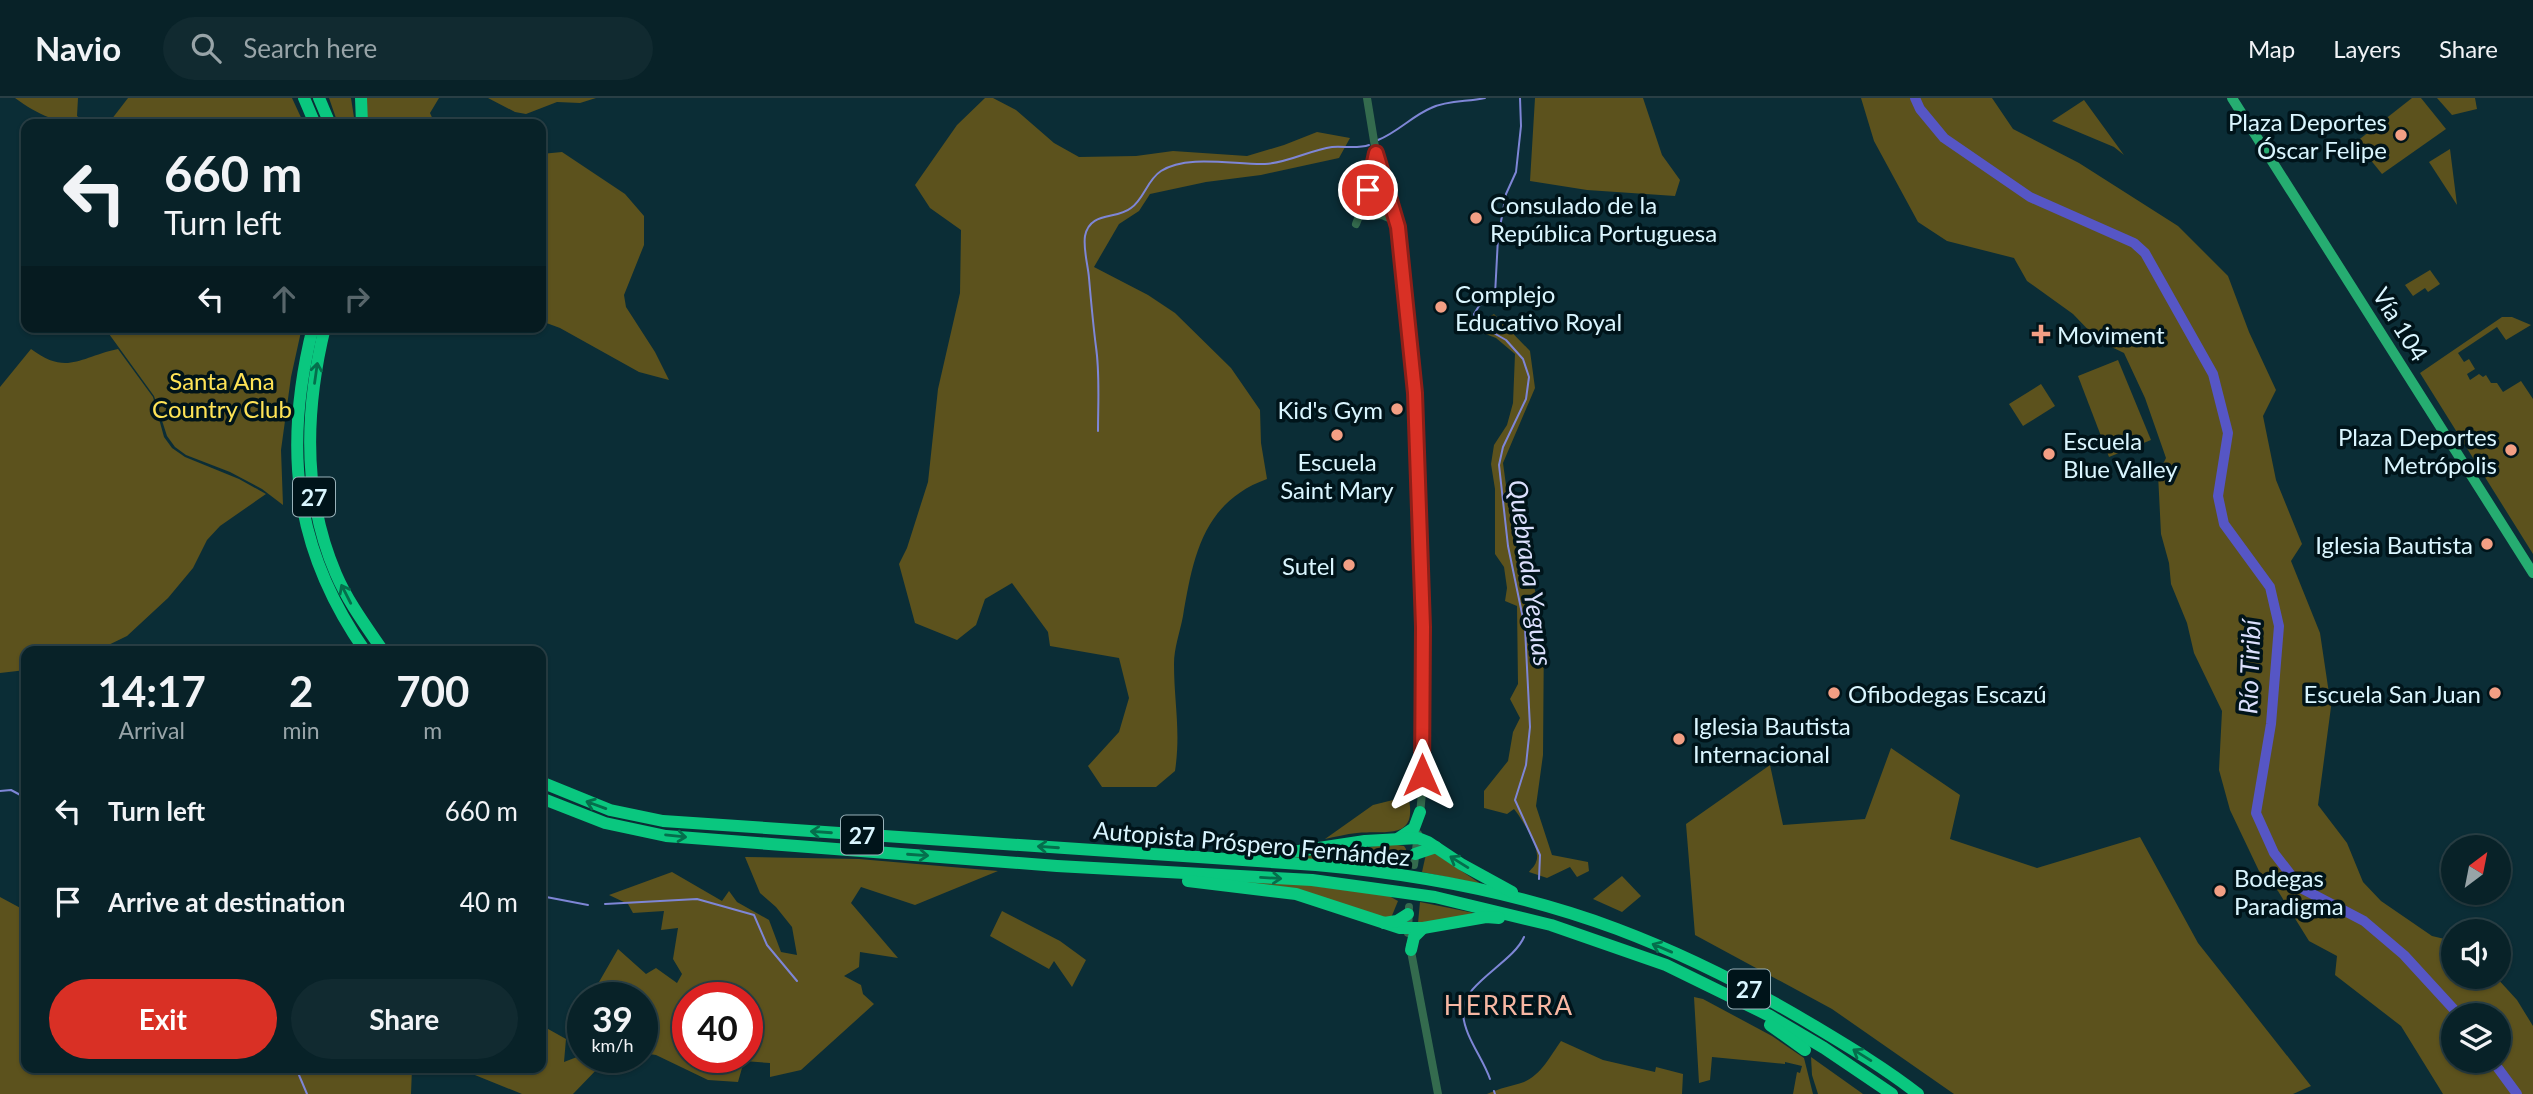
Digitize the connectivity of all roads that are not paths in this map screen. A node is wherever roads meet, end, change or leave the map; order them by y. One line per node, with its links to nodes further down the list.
1 (304, 98): 6 (highway)
2 (319, 98): 7 (highway)
3 (361, 98): 8 (highway)
4 (1367, 98): 9 (street)
5 (2234, 98): 15 (main road, Vía 104); 16 (main road, Vía 104)
6 (313, 119)
7 (328, 119)
8 (362, 119)
9 (1376, 153): 11 (street); 12 (street)
10 (1370, 216): 11 (street)
11 (1396, 221): 21 (street)
12 (1356, 223)
13 (312, 333): 17 (highway, 27)
14 (323, 333): 18 (highway, 27, one-way to 14)
15 (2533, 566)
16 (2533, 573)
17 (361, 646)
18 (380, 646)
19 (546, 784): 25 (highway, Autopista Próspero Fernández / 27, one-way to 19)
20 (546, 800): 27 (highway, Autopista Próspero Fernández / 27, one-way to 27)
21 (1420, 812): 22 (highway); 23 (street)
22 (1399, 838): 23 (highway); 25 (highway)
23 (1418, 838): 24 (highway); 26 (street)
24 (1436, 847): 26 (highway); 29 (highway, one-way to 24)
25 (1190, 857): 29 (highway, Autopista Próspero Fernández / 27)
26 (1415, 860)
27 (1057, 866): 30 (highway); 31 (highway, Autopista Próspero Fernández / 27, one-way to 31)
28 (1409, 910): 30 (highway); 32 (street)
29 (1564, 912): 39 (highway, Autopista Próspero Fernández / 27, one-way to 29)
30 (1384, 923): 32 (highway)
31 (1551, 925): 33 (highway); 35 (highway, Autopista Próspero Fernández / 27)
32 (1408, 928): 33 (highway); 34 (street)
33 (1423, 928): 34 (highway)
34 (1411, 950): 37 (street)
35 (1717, 989): 36 (highway); 38 (highway, Autopista Próspero Fernández / 27)
36 (1805, 1050)
37 (1438, 1094)
38 (1892, 1094)
39 (1918, 1094)

